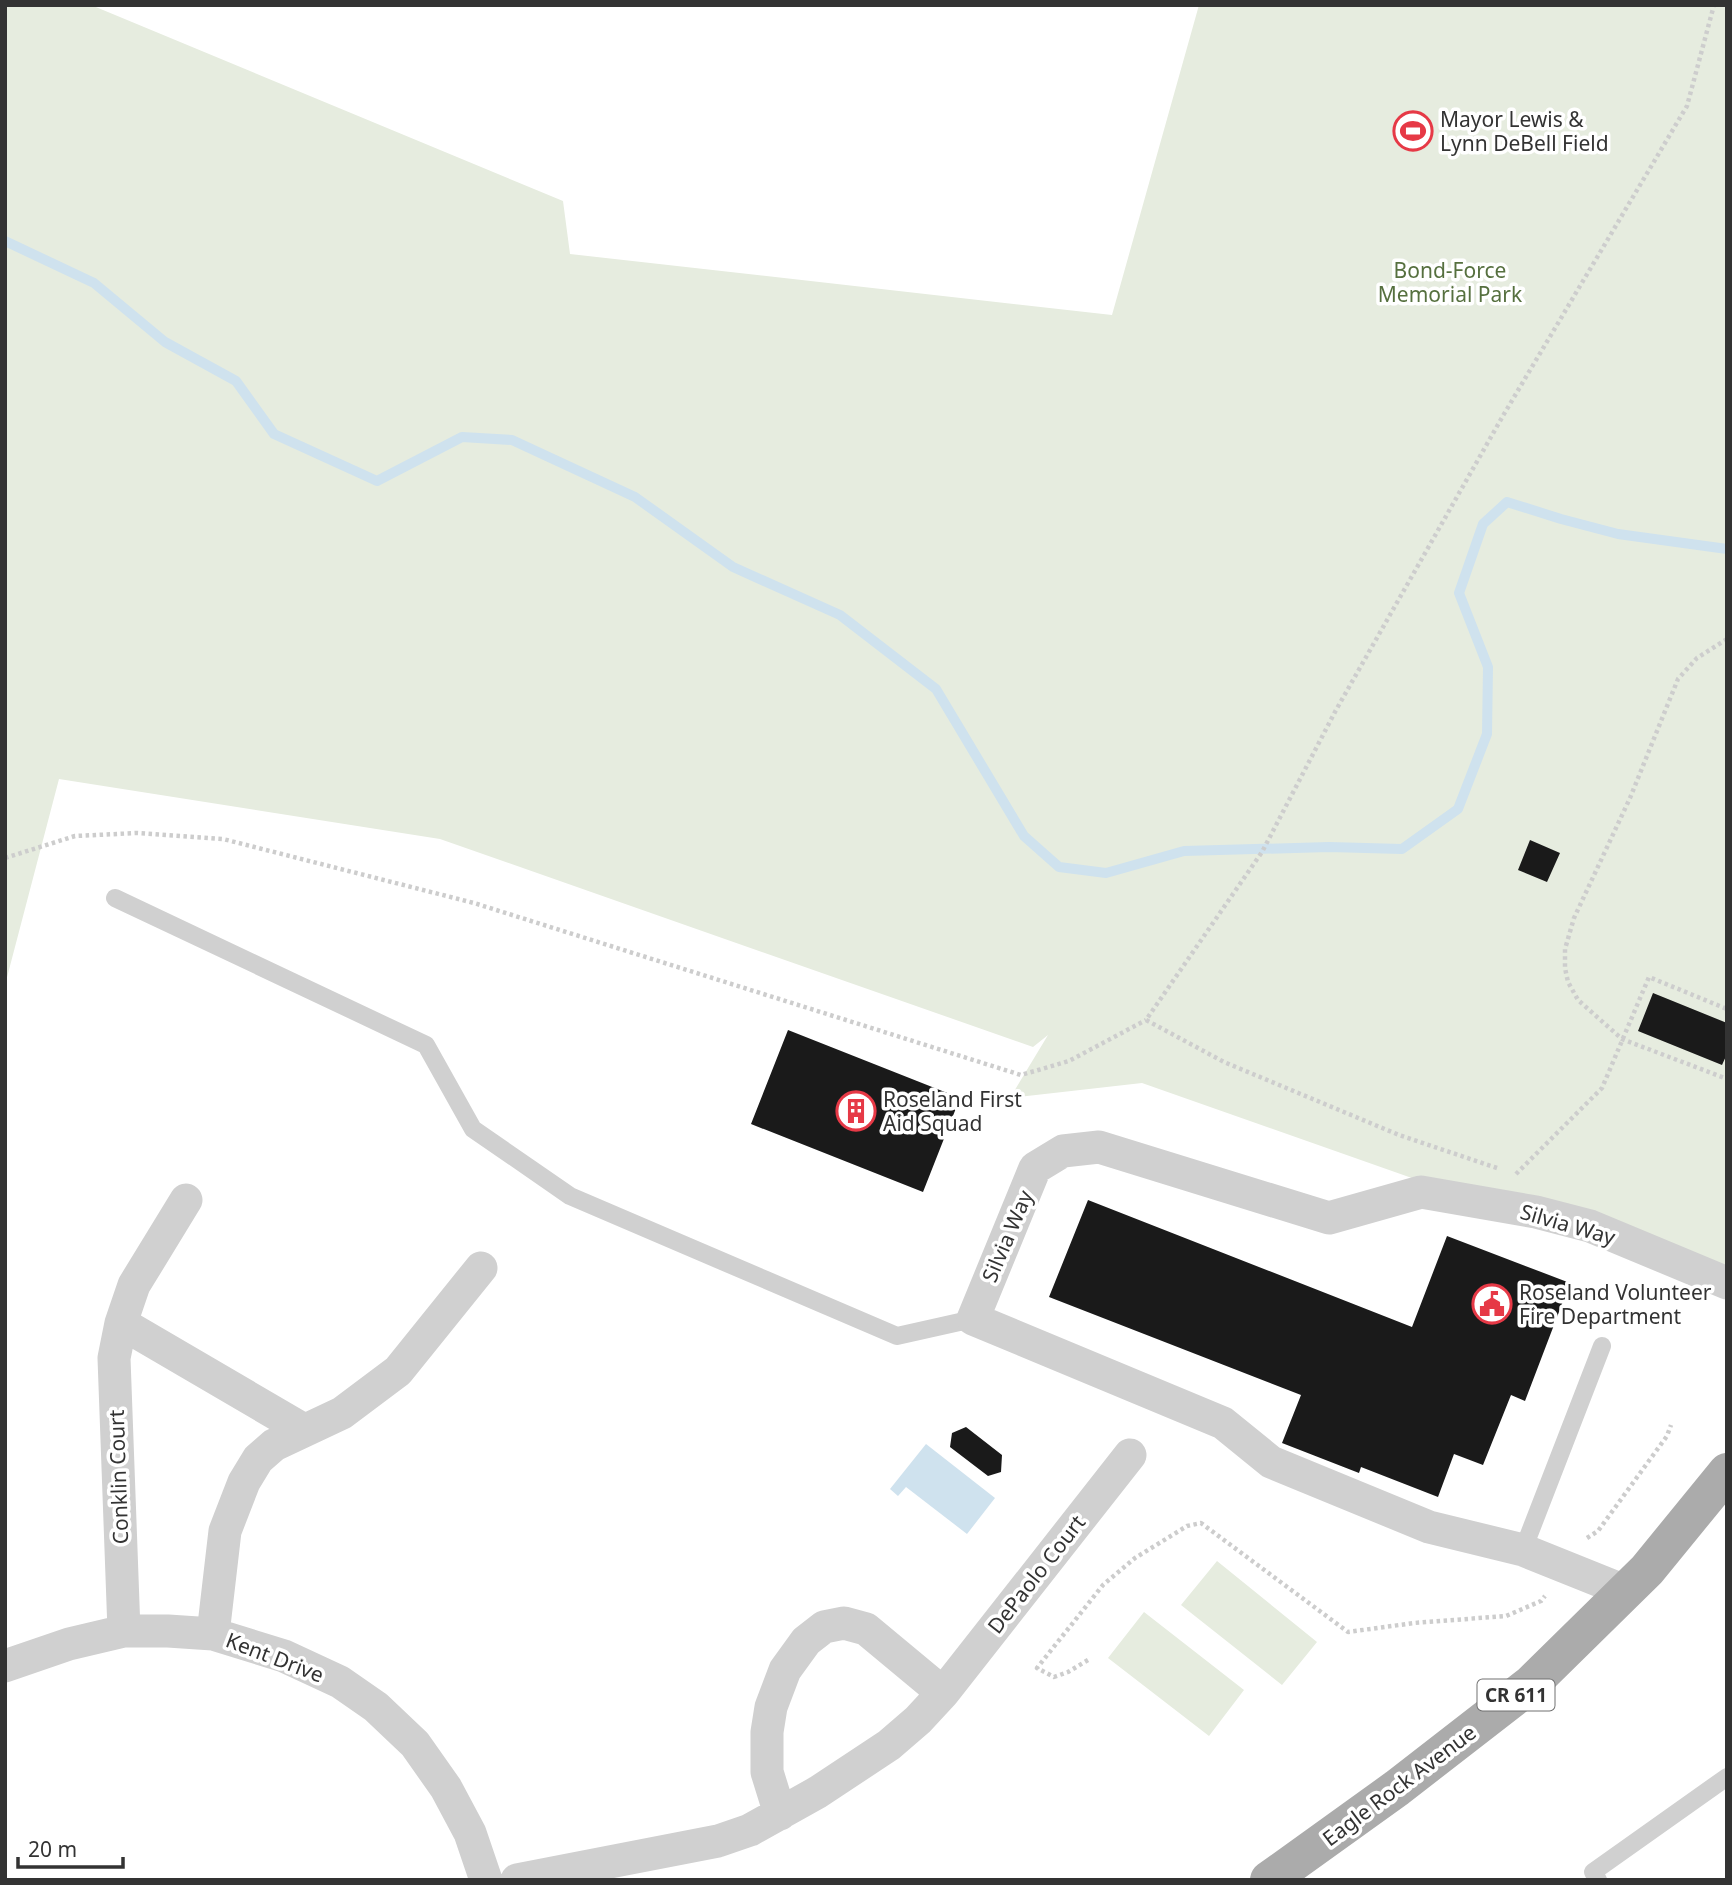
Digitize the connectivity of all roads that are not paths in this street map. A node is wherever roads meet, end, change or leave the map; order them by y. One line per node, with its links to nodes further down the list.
1 (115, 898): 5 (lane)
2 (187, 1200): 6 (street, Conklin Court)
3 (481, 1268): 8 (street)
4 (1727, 1283): 5 (street, Silvia Way)
5 (973, 1319): 11 (street)
6 (121, 1324): 8 (street); 13 (street, Conklin Court)
7 (1602, 1346): 11 (lane)
8 (304, 1430): 14 (street)
9 (1130, 1455): 16 (street, DePaolo Court)
10 (1727, 1472): 12 (main road, Eagle Rock Avenue / CR 611)
11 (1523, 1550): 12 (street)
12 (1625, 1591): 21 (main road, Eagle Rock Avenue / CR 611)
13 (124, 1631): 14 (street, Kent Drive); 15 (street, Kent Drive)
14 (213, 1634): 19 (street, Kent Drive)
15 (5, 1666)
16 (943, 1693): 18 (street, DePaolo Court); 18 (street)
17 (1727, 1777): 22 (lane)
18 (780, 1814): 20 (street, DePaolo Court)
19 (486, 1880)
20 (517, 1880)
21 (1269, 1880)
22 (1598, 1880)

